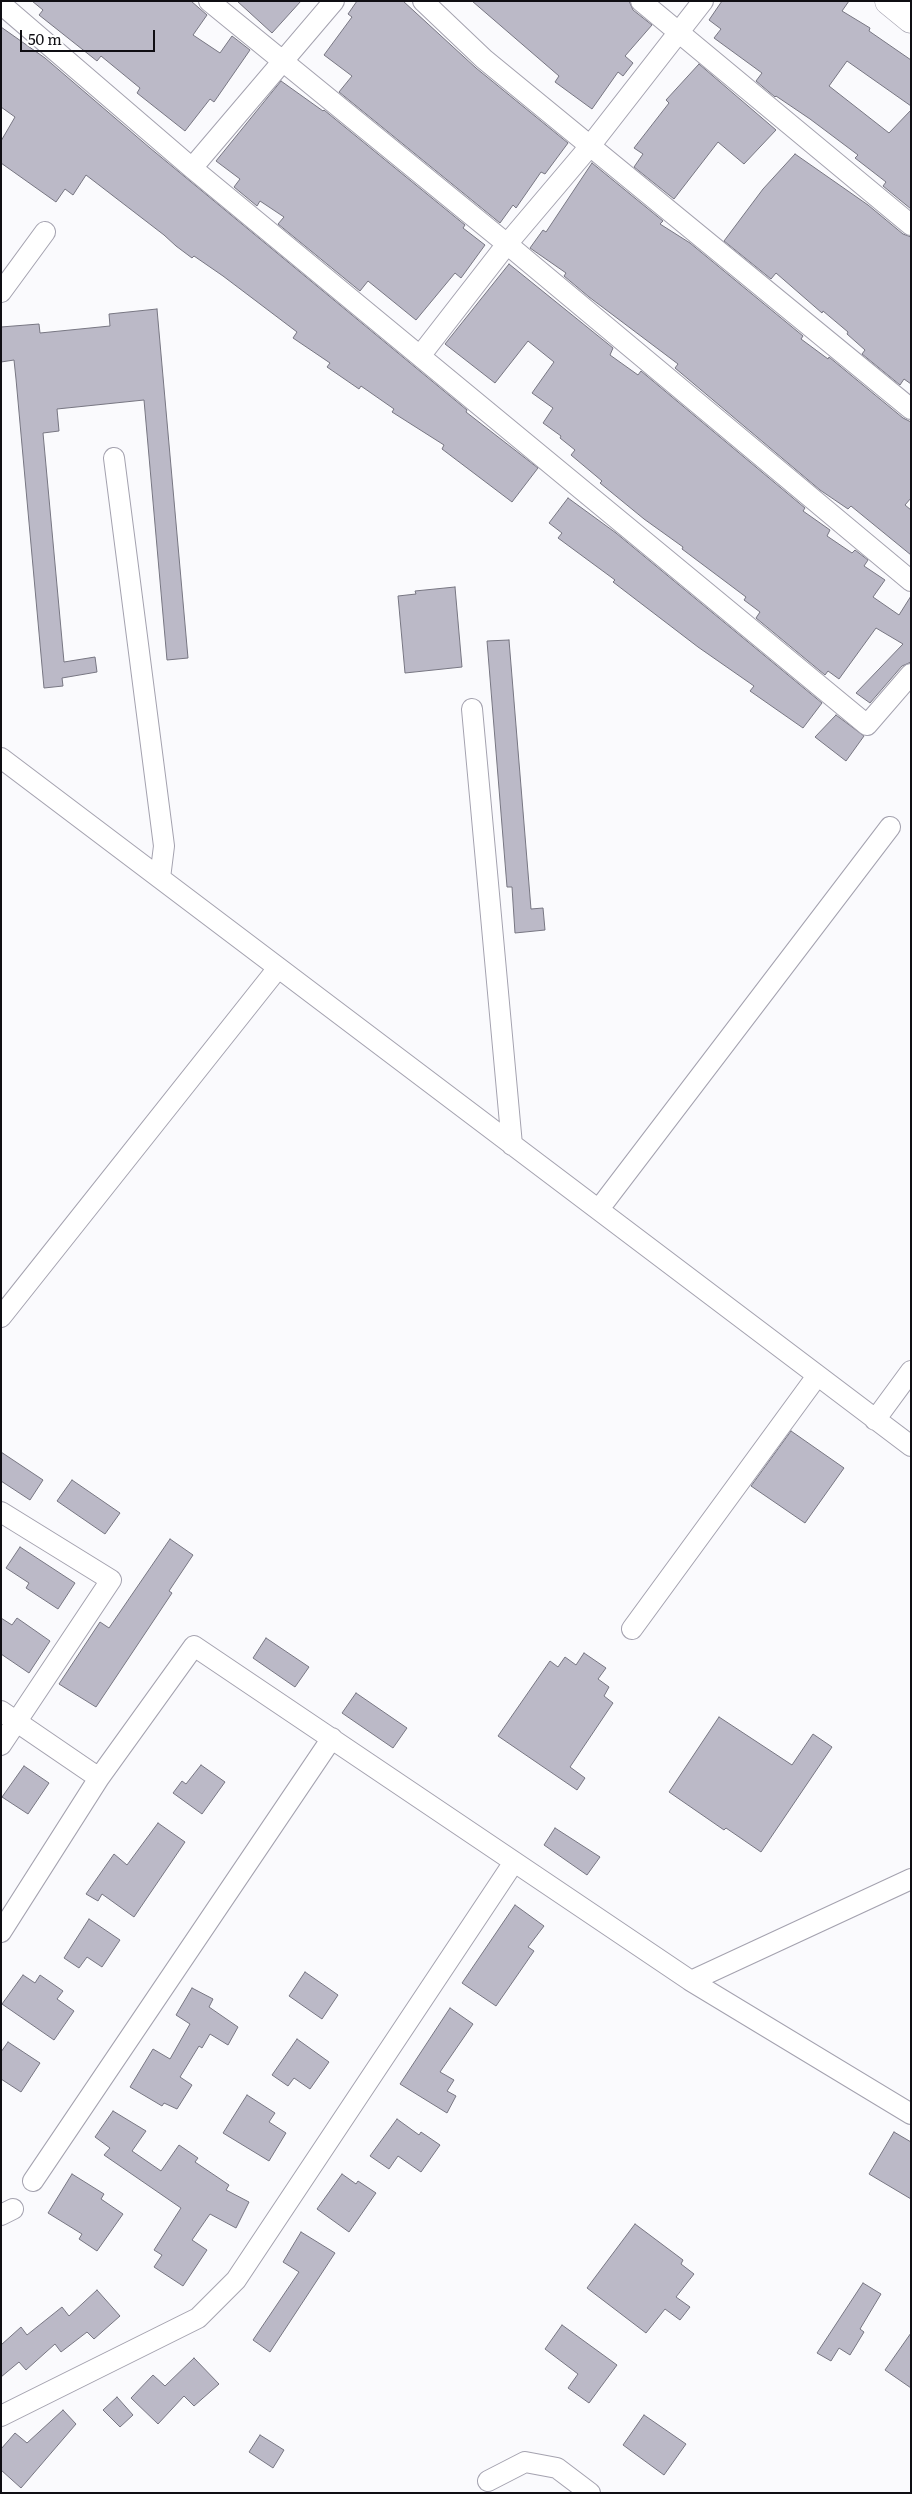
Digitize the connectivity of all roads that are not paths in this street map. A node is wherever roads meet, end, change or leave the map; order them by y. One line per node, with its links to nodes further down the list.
1 (209, 1): 10 (street)
2 (334, 1): 10 (street)
3 (423, 1): 11 (street)
4 (642, 1): 9 (street)
5 (703, 1): 9 (street)
6 (889, 1): 8 (highway)
7 (1, 4): 12 (street)
8 (911, 20)
9 (678, 31): 11 (street); 13 (street)
10 (282, 62): 12 (street); 15 (street)
11 (590, 146): 15 (street); 18 (street)
12 (192, 168): 17 (street)
13 (911, 225)
14 (45, 232): 16 (street)
15 (507, 244): 17 (street); 20 (street)
16 (1, 292)
17 (420, 356): 21 (street)
18 (911, 409)
19 (114, 458): 25 (street)
20 (911, 581)
21 (911, 674)
22 (472, 709): 27 (street)
23 (1, 758): 25 (street)
24 (890, 826): 28 (street)
25 (160, 878): 26 (street)
26 (278, 968): 27 (street); 29 (street)
27 (512, 1145): 28 (street)
28 (599, 1209): 31 (street)
29 (1, 1317)
30 (911, 1371): 32 (street)
31 (817, 1376): 32 (street); 35 (street)
32 (876, 1420): 33 (street)
33 (911, 1446)
34 (1, 1512): 36 (street)
35 (632, 1629)
36 (9, 1716): 38 (street); 39 (street)
37 (332, 1738): 39 (street); 40 (street); 45 (street)
38 (1, 1745)
39 (99, 1778): 42 (street)
40 (514, 1862): 43 (street); 46 (street)
41 (911, 1879): 43 (street)
42 (1, 1932)
43 (691, 1981): 44 (street)
44 (911, 2114)
45 (32, 2181)
46 (1, 2416)
47 (488, 2481): 48 (street)
48 (590, 2493)

